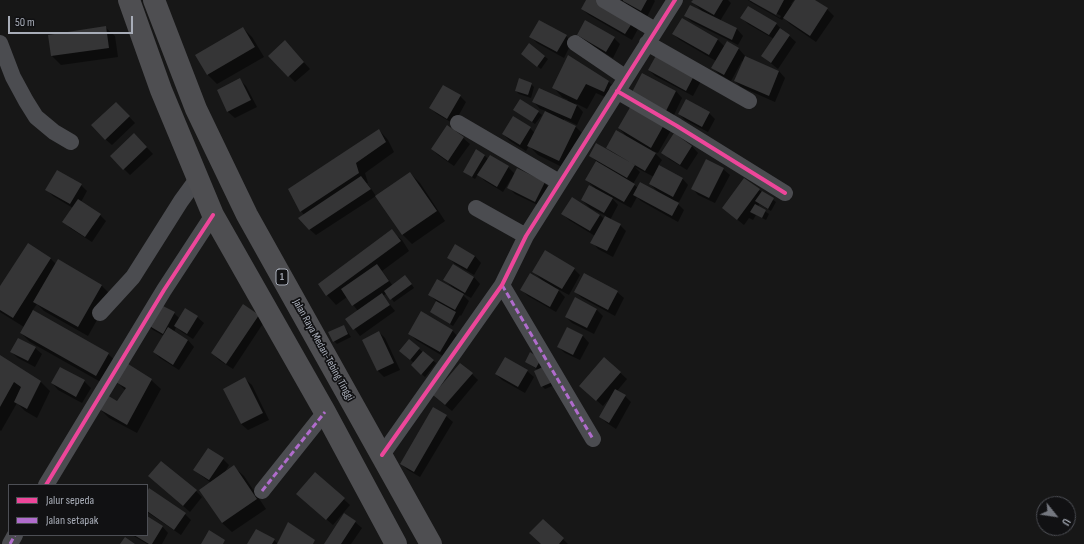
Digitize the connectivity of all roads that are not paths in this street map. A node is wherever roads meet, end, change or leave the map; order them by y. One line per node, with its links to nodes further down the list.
1 (129, 0): 13 (highway)
2 (154, 0): 23 (highway, Jalan Raya Medan-Tebing Tinggi / 1)
3 (604, 0): 5 (street)
4 (674, 0): 5 (street)
5 (651, 37): 8 (street); 10 (street)
6 (0, 43): 12 (street)
7 (575, 43): 8 (street)
8 (625, 78): 9 (street)
9 (617, 91): 14 (street); 15 (street)
10 (750, 100)
11 (458, 123): 14 (street)
12 (71, 142)
13 (197, 179): 17 (highway); 20 (street)
14 (559, 182): 18 (street)
15 (785, 193)
16 (476, 208): 18 (street)
17 (213, 215): 21 (highway); 24 (street)
18 (526, 236): 19 (street)
19 (502, 285): 22 (street); 23 (street)
20 (100, 313)
21 (325, 412): 25 (street); 26 (highway)
22 (593, 439)
23 (382, 455): 27 (highway, Jalan Raya Medan-Tebing Tinggi / 1)
24 (47, 484)
25 (262, 491)
26 (396, 544)
27 (431, 544)

